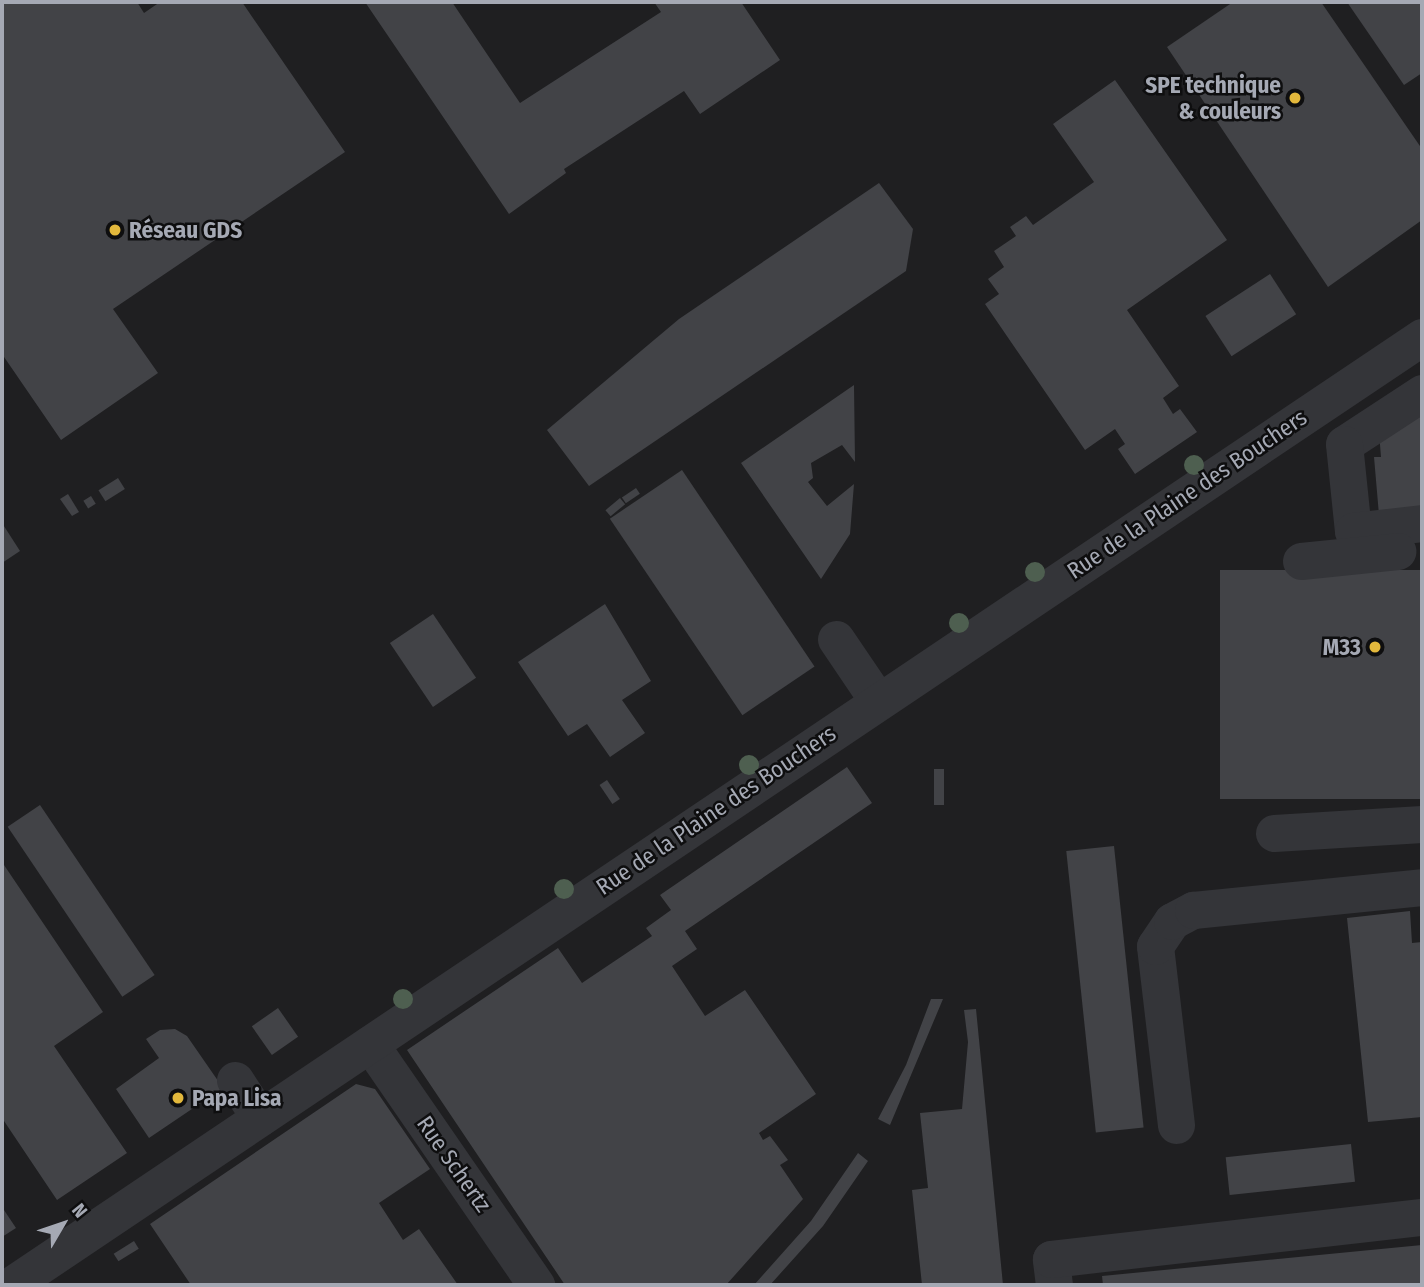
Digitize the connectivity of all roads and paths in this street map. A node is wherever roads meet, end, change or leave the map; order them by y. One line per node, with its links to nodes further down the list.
1 (1422, 337): 7 (street, Rue de la Plaine des Bouchers)
2 (1422, 393): 3 (street)
3 (1422, 523)
4 (1422, 548): 5 (street)
5 (1301, 561)
6 (836, 639): 7 (street)
7 (878, 701): 11 (street, Rue de la Plaine des Bouchers)
8 (1422, 824): 9 (street)
9 (1274, 833)
10 (1422, 887): 14 (street)
11 (370, 1044): 13 (street, Rue de la Plaine des Bouchers); 17 (street, Rue Schertz)
12 (235, 1080): 13 (street)
13 (260, 1118): 16 (street, Rue de la Plaine des Bouchers)
14 (1176, 1125)
15 (1422, 1217): 18 (street)
16 (11, 1285)
17 (536, 1285)
18 (1054, 1285)

